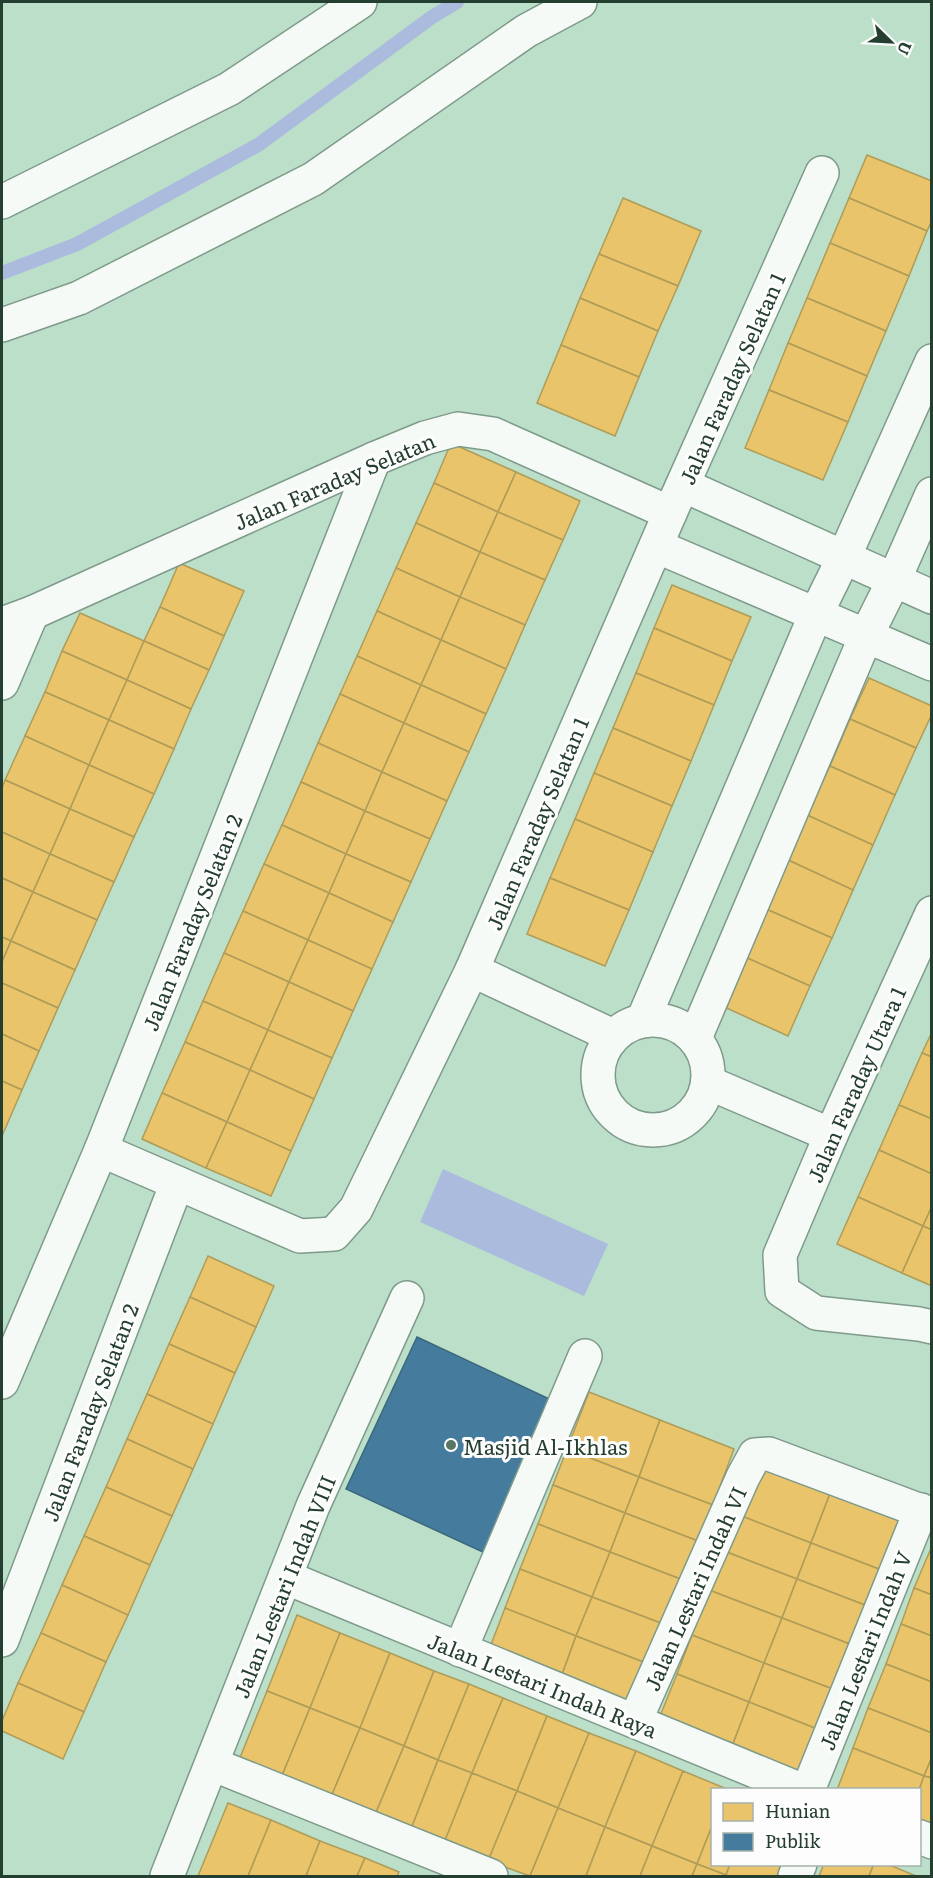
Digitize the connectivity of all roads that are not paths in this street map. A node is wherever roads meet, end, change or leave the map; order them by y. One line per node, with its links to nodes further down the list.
1 (360, 2): 4 (street)
2 (580, 2): 5 (street)
3 (822, 173): 9 (street, Jalan Faraday Selatan 1)
4 (2, 202)
5 (2, 325)
6 (932, 361): 11 (street)
7 (374, 459): 9 (street, Jalan Faraday Selatan); 14 (street, Jalan Faraday Selatan); 27 (street, Jalan Faraday Selatan 2)
8 (932, 494): 12 (street)
9 (676, 499): 10 (street, Jalan Faraday Selatan 1); 11 (street, Jalan Faraday Selatan)
10 (656, 546): 15 (street); 21 (street, Jalan Faraday Selatan 1)
11 (844, 557): 12 (street, Jalan Faraday Selatan); 15 (street)
12 (894, 580): 13 (street, Jalan Faraday Selatan); 17 (street)
13 (932, 597)
14 (32, 613): 16 (street, Jalan Faraday Selatan); 19 (street)
15 (816, 614): 17 (street); 22 (street)
16 (2, 624)
17 (866, 636): 18 (street); 24 (street)
18 (932, 664)
19 (2, 683)
20 (932, 913): 26 (street, Jalan Faraday Utara 1)
21 (472, 970): 23 (street); 28 (street, Jalan Faraday Selatan 1)
22 (643, 1020): 23 (street); 24 (street)
23 (613, 1036): 25 (street)
24 (695, 1038): 25 (street)
25 (709, 1083): 26 (street)
26 (831, 1136): 30 (street, Jalan Faraday Utara 1)
27 (101, 1150): 28 (street, Jalan Faraday Selatan 1); 32 (street, Jalan Faraday Selatan 2)
28 (177, 1183): 35 (street, Jalan Faraday Selatan 2)
29 (407, 1298): 34 (street, Jalan Lestari Indah VIII)
30 (932, 1327)
31 (585, 1356): 36 (street)
32 (2, 1382)
33 (926, 1512): 37 (street, Jalan Lestari Indah VI); 40 (street, Jalan Lestari Indah V)
34 (285, 1577): 36 (street, Jalan Lestari Indah Raya); 38 (street, Jalan Lestari Indah VIII)
35 (2, 1640)
36 (460, 1650): 37 (street, Jalan Lestari Indah Raya)
37 (635, 1721): 39 (street, Jalan Lestari Indah Raya)
38 (212, 1764): 41 (street, Jalan Lestari Indah VIII); 42 (street)
39 (796, 1788)
40 (809, 1788)
41 (167, 1876)
42 (491, 1876)

